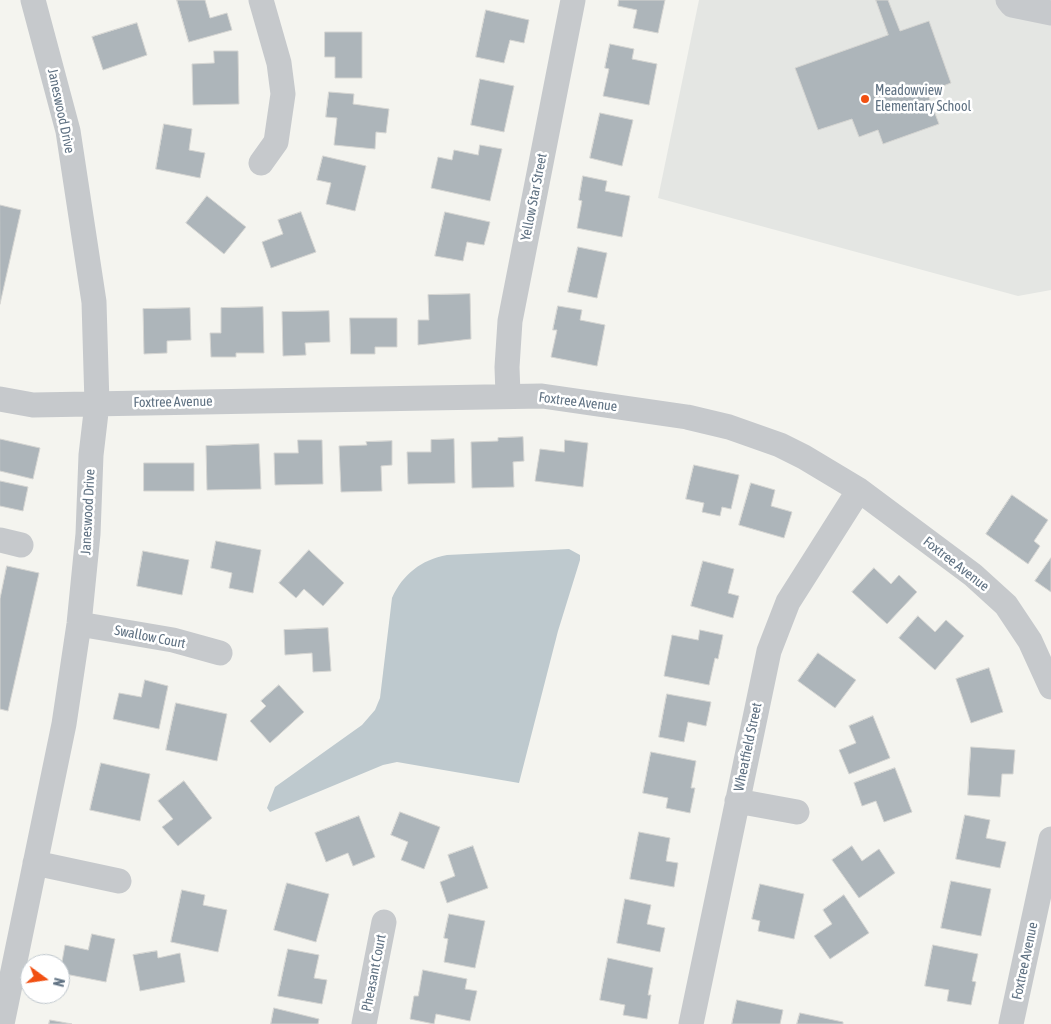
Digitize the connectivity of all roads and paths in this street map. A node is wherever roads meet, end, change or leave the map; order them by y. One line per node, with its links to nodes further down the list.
1 (260, 0): 6 (street)
2 (573, 0): 7 (street, Yellow Star Street)
3 (1008, 0): 5 (street)
4 (36, 1): 9 (street, Janeswood Drive)
5 (1051, 14)
6 (261, 163)
7 (508, 395): 9 (street, Foxtree Avenue); 10 (street, Foxtree Avenue)
8 (0, 400): 9 (street, Foxtree Avenue)
9 (97, 404): 11 (street, Janeswood Drive)
10 (859, 490): 13 (street, Foxtree Avenue); 14 (street, Wheatfield Street)
11 (79, 624): 12 (street, Swallow Court); 17 (street, Janeswood Drive)
12 (220, 653)
13 (1051, 687)
14 (737, 801): 15 (street); 22 (street, Wheatfield Street)
15 (797, 812)
16 (1051, 839): 23 (street, Foxtree Avenue)
17 (35, 864): 18 (street); 20 (street, Janeswood Drive)
18 (119, 881)
19 (384, 922): 21 (street, Pheasant Court)
20 (2, 1024)
21 (364, 1024)
22 (691, 1024)
23 (1011, 1024)

